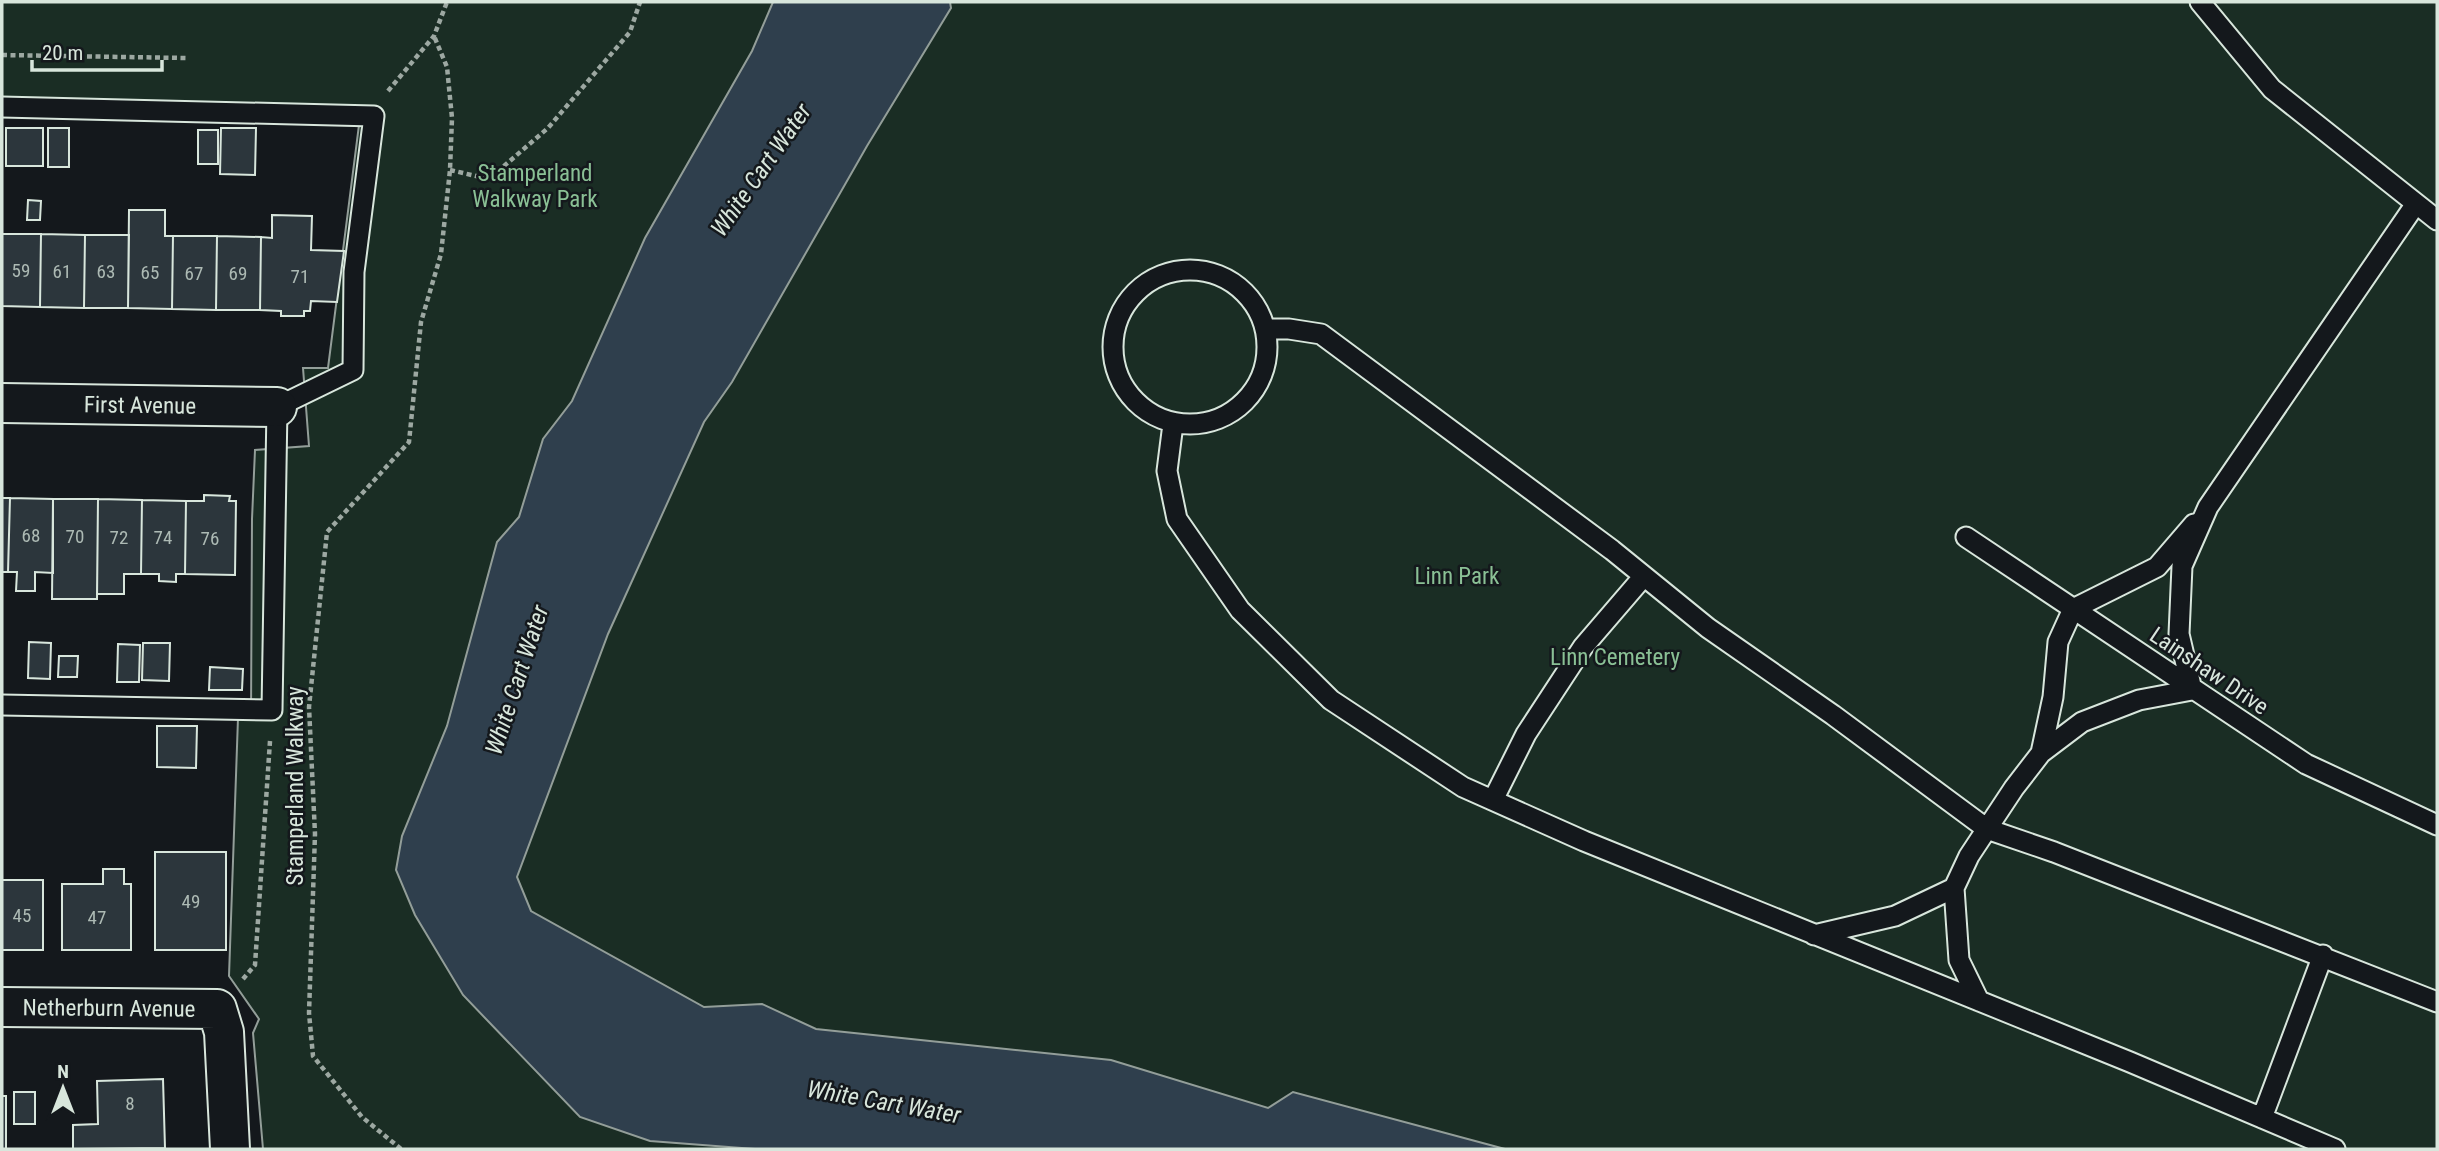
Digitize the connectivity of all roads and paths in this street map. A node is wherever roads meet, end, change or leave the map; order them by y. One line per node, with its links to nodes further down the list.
1 (447, 2): 4 (path)
2 (640, 2): 9 (path)
3 (2200, 2): 10 (lane)
4 (434, 36): 8 (path); 9 (path, Stamperland Walkway)
5 (2, 55): 6 (path)
6 (186, 58)
7 (2, 107): 8 (lane)
8 (374, 116): 14 (lane)
9 (450, 170): 36 (path, Stamperland Walkway)
10 (2415, 205): 11 (lane); 16 (lane)
11 (2437, 220)
12 (1266, 329): 15 (lane); 15 (lane); 18 (lane)
13 (2, 403): 14 (street, First Avenue)
14 (278, 407): 22 (lane)
15 (1173, 424): 24 (lane)
16 (2208, 507): 19 (lane); 20 (lane)
17 (1966, 537): 19 (lane, Lainshaw Drive)
18 (1643, 576): 24 (lane); 26 (lane)
19 (2073, 609): 20 (lane, Lainshaw Drive); 23 (lane)
20 (2192, 690): 23 (lane); 25 (lane, Lainshaw Drive)
21 (2, 705): 22 (lane)
22 (272, 710): 33 (path)
23 (2041, 753): 26 (lane)
24 (1493, 800): 28 (lane)
25 (2437, 825)
26 (1987, 829): 27 (lane); 29 (lane)
27 (1954, 888): 28 (lane); 30 (lane)
28 (1814, 935): 30 (lane)
29 (2323, 955): 31 (lane); 34 (lane)
30 (1979, 1002): 34 (lane)
31 (2437, 1002)
32 (2, 1007): 33 (street, Netherburn Avenue)
33 (217, 1009): 35 (street)
34 (2262, 1118): 37 (lane)
35 (230, 1149)
36 (401, 1149)
37 (2335, 1149)

